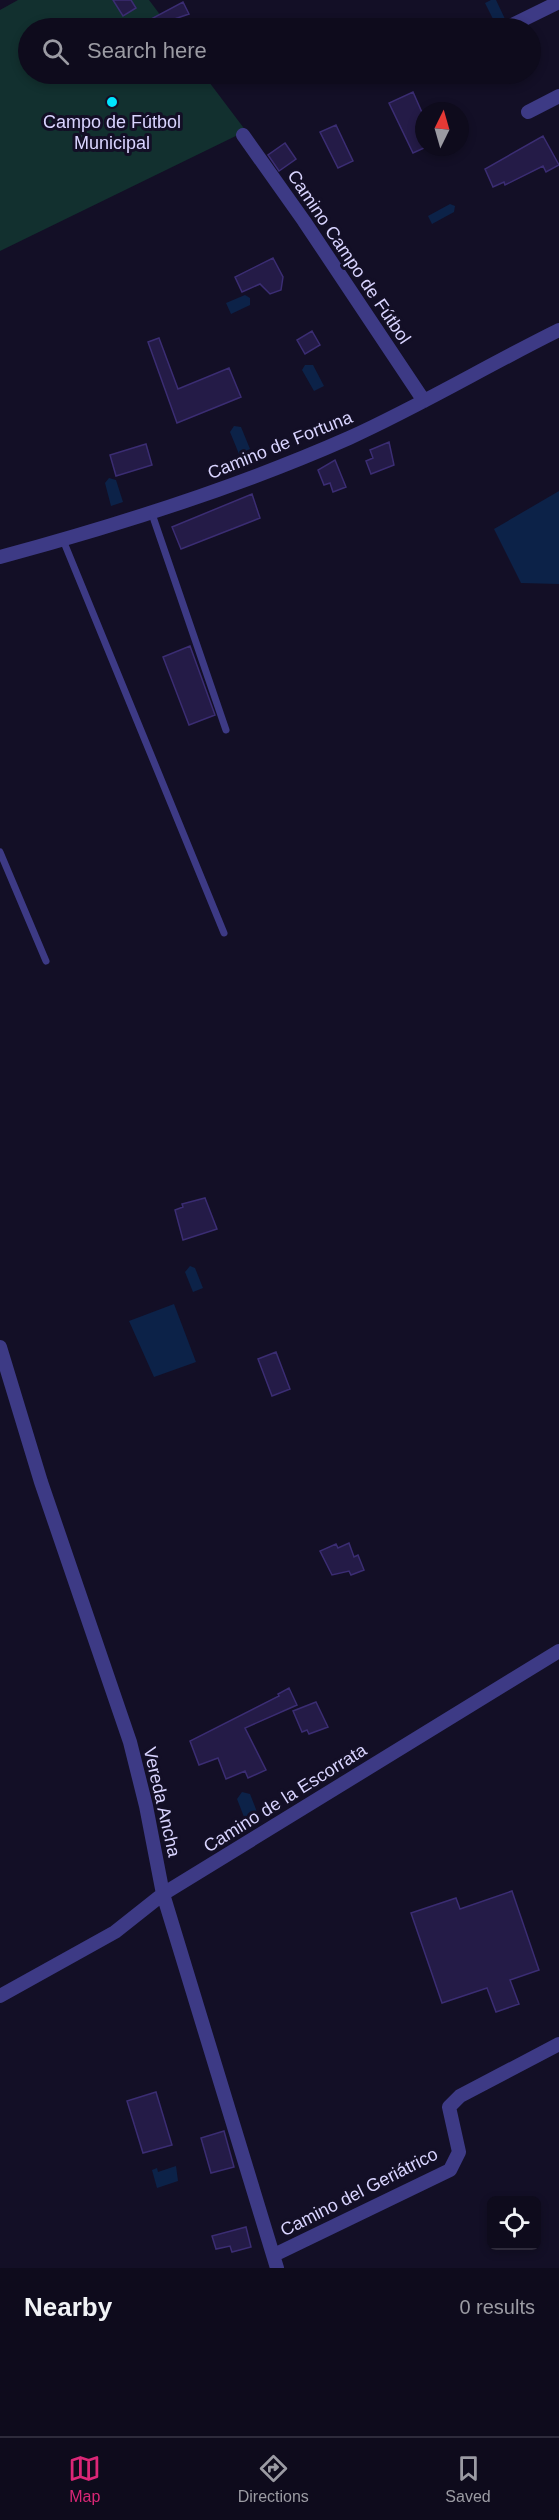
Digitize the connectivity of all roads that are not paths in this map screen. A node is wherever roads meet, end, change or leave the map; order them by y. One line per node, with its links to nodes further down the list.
1 (559, 2): 2 (street)
2 (526, 18)
3 (559, 96): 4 (street)
4 (528, 112)
5 (243, 135): 7 (street, Camino Campo de Fútbol)
6 (559, 330): 7 (street, Camino de Fortuna)
7 (424, 401): 8 (street, Camino de Fortuna)
8 (152, 514): 9 (street, Camino de Fortuna); 11 (lane)
9 (63, 540): 10 (street, Camino de Fortuna); 13 (lane)
10 (0, 557)
11 (226, 730)
12 (0, 852): 14 (lane)
13 (224, 933)
14 (46, 961)
15 (0, 1347): 17 (street, Vereda Ancha)
16 (559, 1651): 17 (street, Camino de la Escorrata)
17 (163, 1894): 18 (street, Camino de la Escorrata); 20 (street, Vereda Ancha)
18 (0, 1996)
19 (559, 2044): 20 (street, Camino del Geriátrico)
20 (276, 2261)

